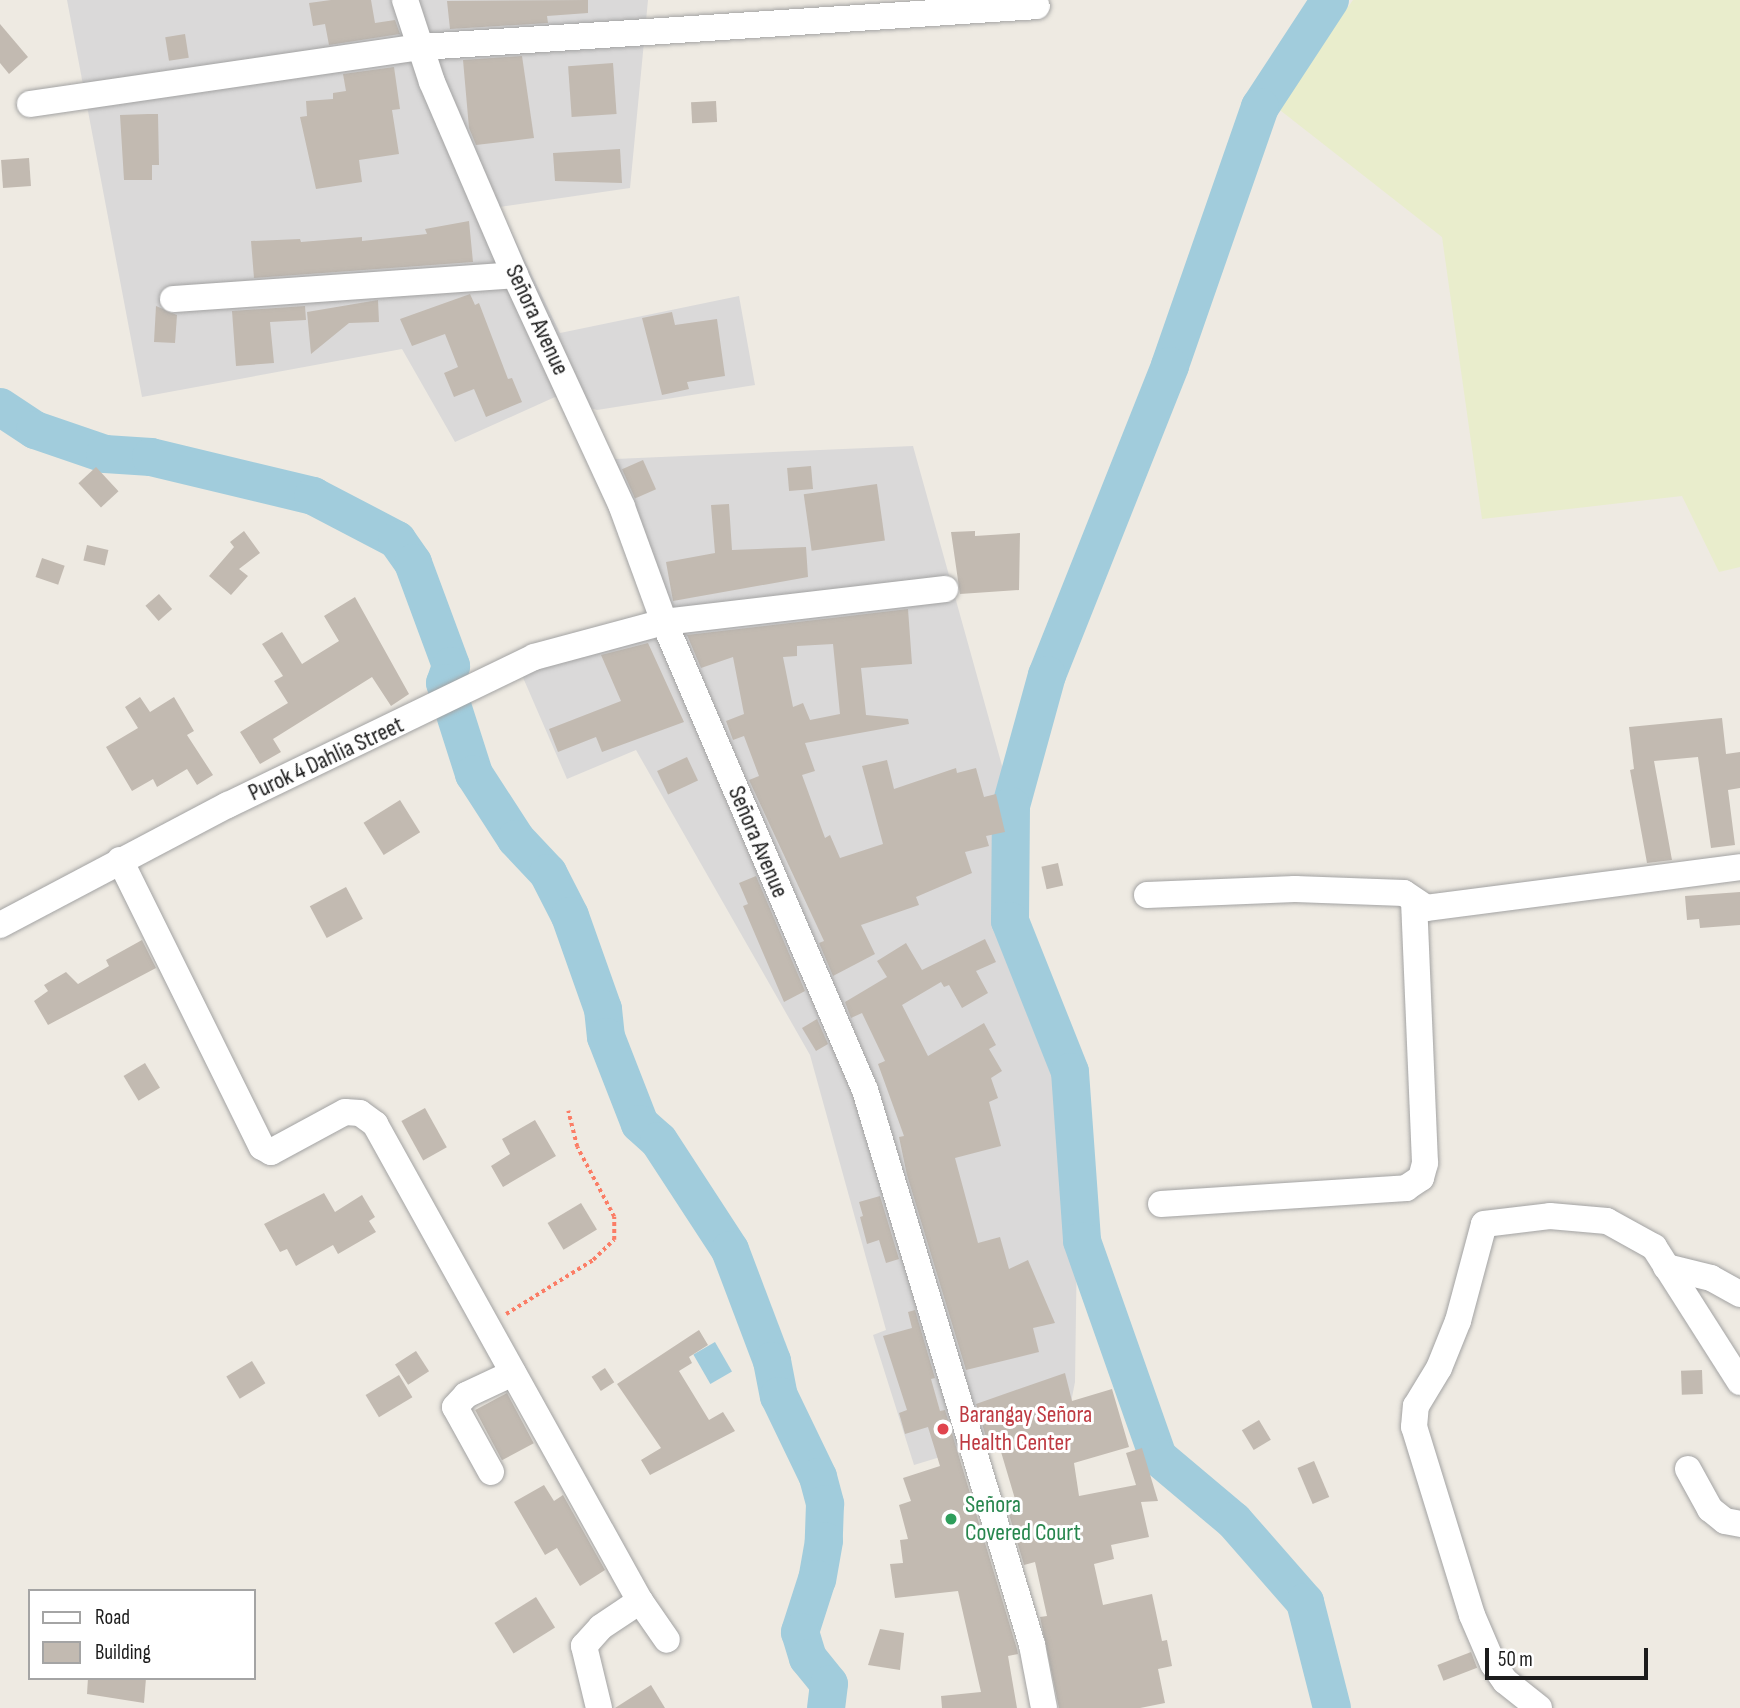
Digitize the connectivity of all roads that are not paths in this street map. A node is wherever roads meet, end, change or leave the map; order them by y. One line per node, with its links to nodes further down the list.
1 (405, 0): 3 (street, Señora Avenue)
2 (1037, 6): 3 (street)
3 (422, 47): 4 (street); 5 (street, Señora Avenue)
4 (30, 104)
5 (515, 275): 6 (street); 8 (street, Señora Avenue)
6 (173, 299)
7 (945, 589): 8 (street, Purok 4 Dahlia Street)
8 (664, 622): 9 (street, Purok 4 Dahlia Street); 25 (street, Señora Avenue)
9 (120, 860): 13 (street, Purok 4 Dahlia Street); 17 (street)
10 (1740, 867): 12 (street)
11 (1147, 895): 12 (street)
12 (1414, 903): 14 (street)
13 (0, 925)
14 (1161, 1204)
15 (1667, 1267): 16 (street); 18 (street); 26 (street)
16 (1740, 1294)
17 (513, 1373): 20 (street); 22 (street)
18 (1740, 1382)
19 (1688, 1469): 21 (street)
20 (491, 1472)
21 (1740, 1524)
22 (640, 1601): 23 (street); 24 (street)
23 (667, 1640)
24 (599, 1708)
25 (1044, 1708)
26 (1539, 1708)

